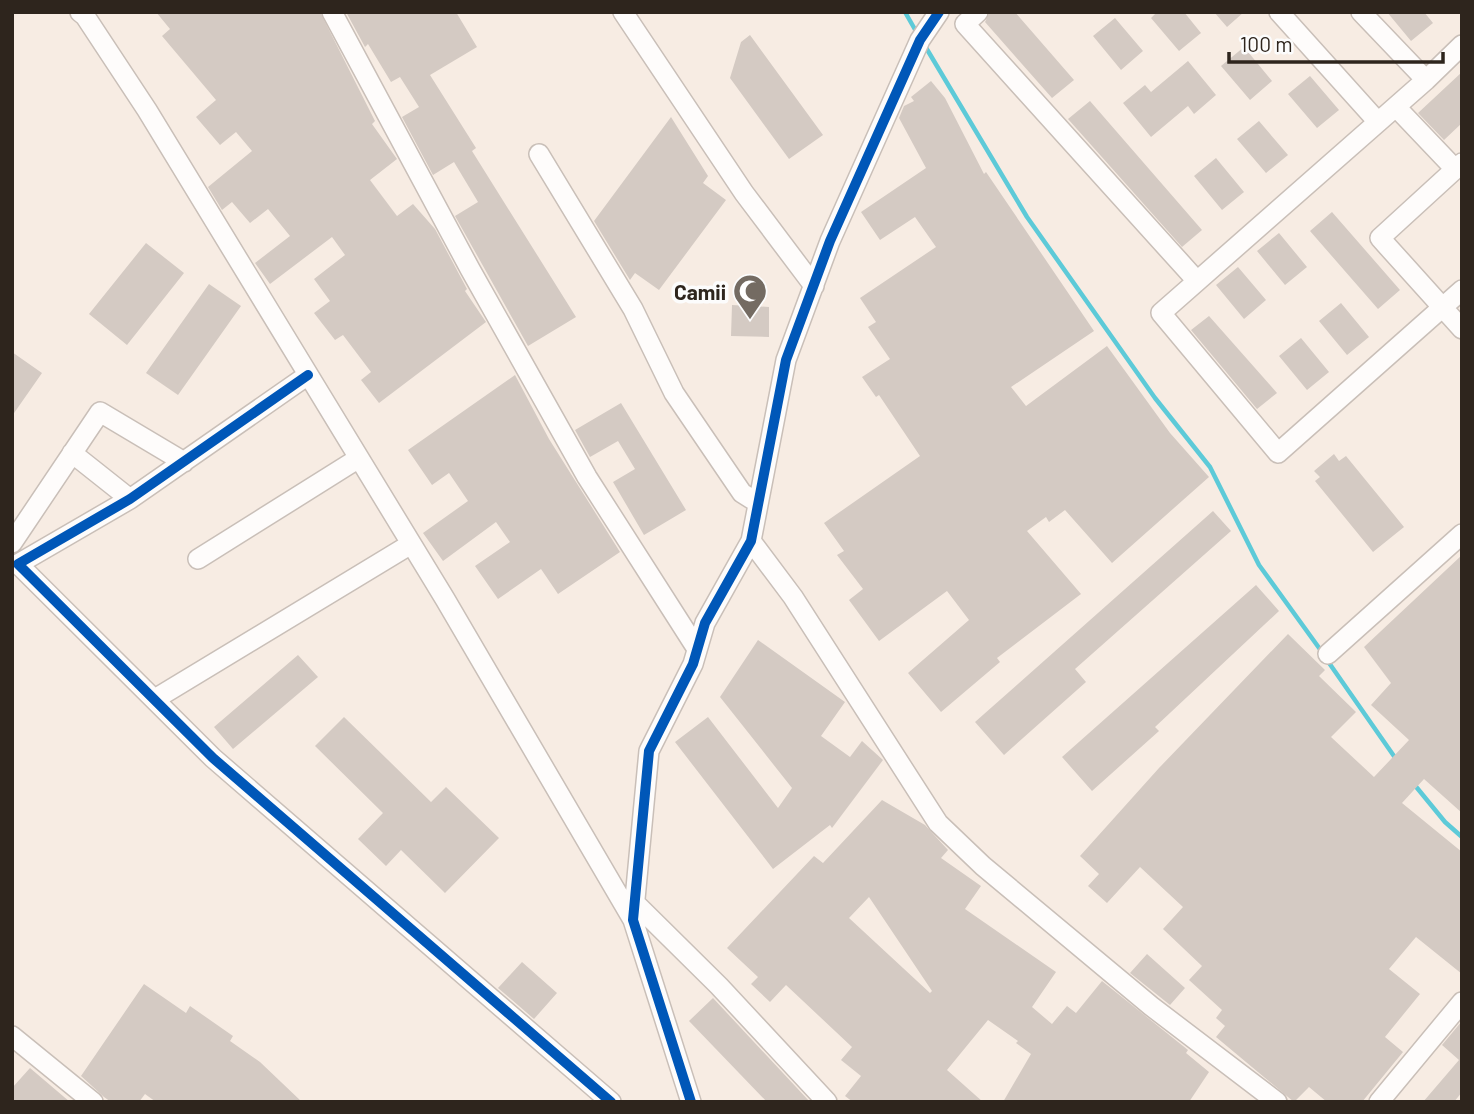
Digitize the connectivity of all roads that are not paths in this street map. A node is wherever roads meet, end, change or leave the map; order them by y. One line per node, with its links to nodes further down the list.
1 (80, 12): 19 (street)
2 (332, 12): 31 (street)
3 (623, 12): 15 (street)
4 (939, 12): 15 (street)
5 (978, 12): 14 (street)
6 (1279, 12): 11 (street)
7 (1361, 12): 9 (street)
8 (1462, 45): 9 (street)
9 (1426, 80): 10 (street)
10 (1396, 107): 11 (street); 13 (street)
11 (1378, 122): 14 (street)
12 (539, 154): 24 (street)
13 (1458, 166): 17 (street)
14 (1197, 281): 17 (street)
15 (814, 286): 24 (street)
16 (1462, 290): 17 (street)
17 (1442, 307): 18 (street)
18 (1462, 329)
19 (308, 375): 21 (street); 22 (street)
20 (72, 453): 22 (street); 23 (street); 27 (street)
21 (359, 458): 28 (street); 29 (street)
22 (184, 462): 23 (street)
23 (130, 499): 30 (street)
24 (758, 503): 26 (street)
25 (1462, 534): 32 (street)
26 (751, 541): 31 (street); 41 (street)
27 (12, 543)
28 (411, 544): 33 (street); 34 (street)
29 (198, 559)
30 (14, 563): 33 (street)
31 (697, 649): 34 (street)
32 (1328, 654)
33 (155, 699): 38 (street)
34 (633, 911): 39 (street); 40 (street)
35 (1462, 1002): 42 (street)
36 (12, 1036): 37 (street)
37 (93, 1102)
38 (611, 1102)
39 (691, 1102)
40 (827, 1102)
41 (1278, 1102)
42 (1379, 1102)

